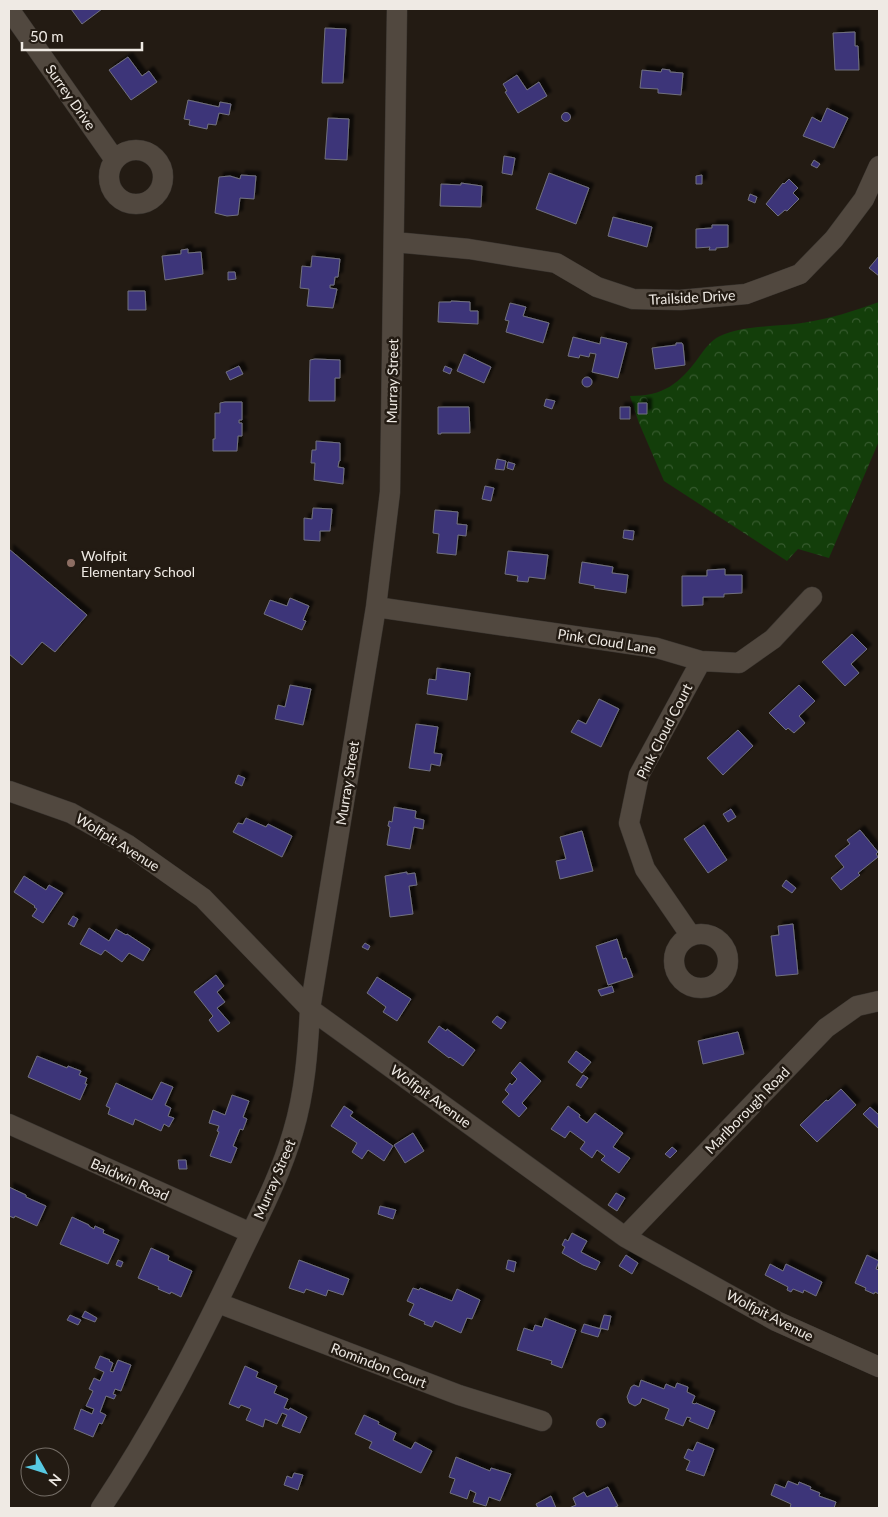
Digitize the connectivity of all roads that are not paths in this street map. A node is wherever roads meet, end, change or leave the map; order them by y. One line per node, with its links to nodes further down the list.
1 (9, 9): 3 (street, Surrey Drive)
2 (397, 9): 5 (street, Murray Street)
3 (115, 160)
4 (879, 166): 5 (street, Trailside Drive)
5 (394, 242): 7 (street, Murray Street)
6 (812, 597): 8 (street, Pink Cloud Lane)
7 (376, 607): 8 (street, Pink Cloud Lane); 12 (street, Murray Street)
8 (701, 661): 10 (street, Pink Cloud Court)
9 (9, 791): 12 (street, Wolfpit Avenue)
10 (691, 936)
11 (879, 1001): 15 (street, Marlborough Road)
12 (310, 1009): 14 (street, Murray Street); 15 (street, Wolfpit Avenue)
13 (9, 1124): 14 (street, Baldwin Road)
14 (250, 1234): 16 (street, Murray Street)
15 (625, 1237): 17 (street, Wolfpit Avenue)
16 (218, 1303): 18 (street, Romindon Court); 19 (street, Murray Street)
17 (879, 1367)
18 (542, 1421)
19 (101, 1508)

